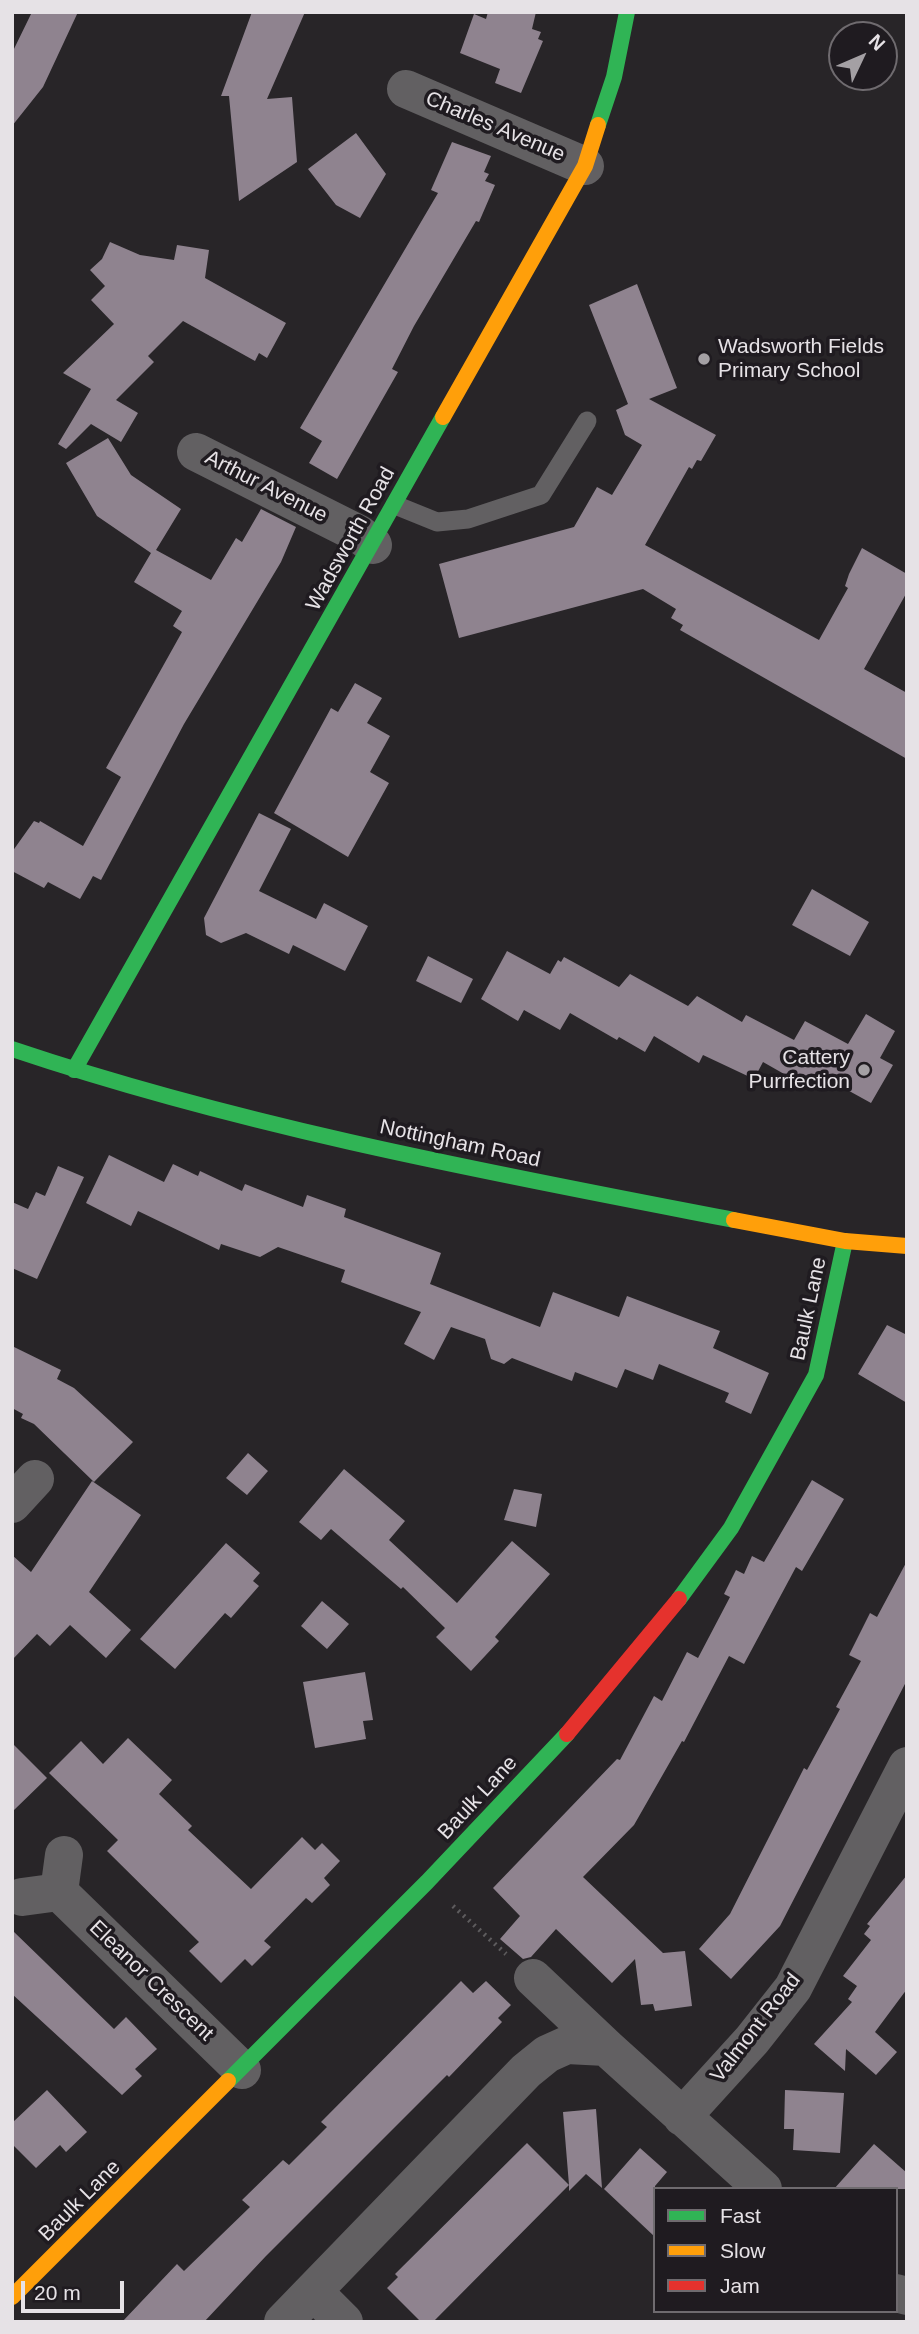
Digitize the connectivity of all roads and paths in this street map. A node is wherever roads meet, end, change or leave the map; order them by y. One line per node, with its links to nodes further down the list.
1 (627, 12): 3 (street, Wadsworth Road)
2 (406, 89): 3 (street, Charles Avenue)
3 (585, 166): 6 (street, Wadsworth Road)
4 (587, 421): 6 (lane)
5 (196, 452): 7 (street, Arthur Avenue)
6 (395, 505): 7 (street, Wadsworth Road)
7 (373, 545): 9 (street, Wadsworth Road)
8 (12, 1049): 9 (street, Nottingham Road)
9 (74, 1070): 10 (street, Nottingham Road)
10 (845, 1241): 11 (street, Nottingham Road); 14 (street, Baulk Lane)
11 (907, 1246)
12 (907, 1766): 18 (street, Valmont Road)
13 (64, 1854): 17 (street, Eleanor Crescent)
14 (427, 1882): 15 (path); 17 (street, Baulk Lane)
15 (533, 1978): 16 (street)
16 (606, 2047): 18 (street); 20 (street)
17 (243, 2070): 21 (street, Baulk Lane)
18 (682, 2117): 19 (street)
19 (761, 2187)
20 (314, 2292): 22 (street); 23 (street)
21 (12, 2297)
22 (283, 2322)
23 (344, 2322)

